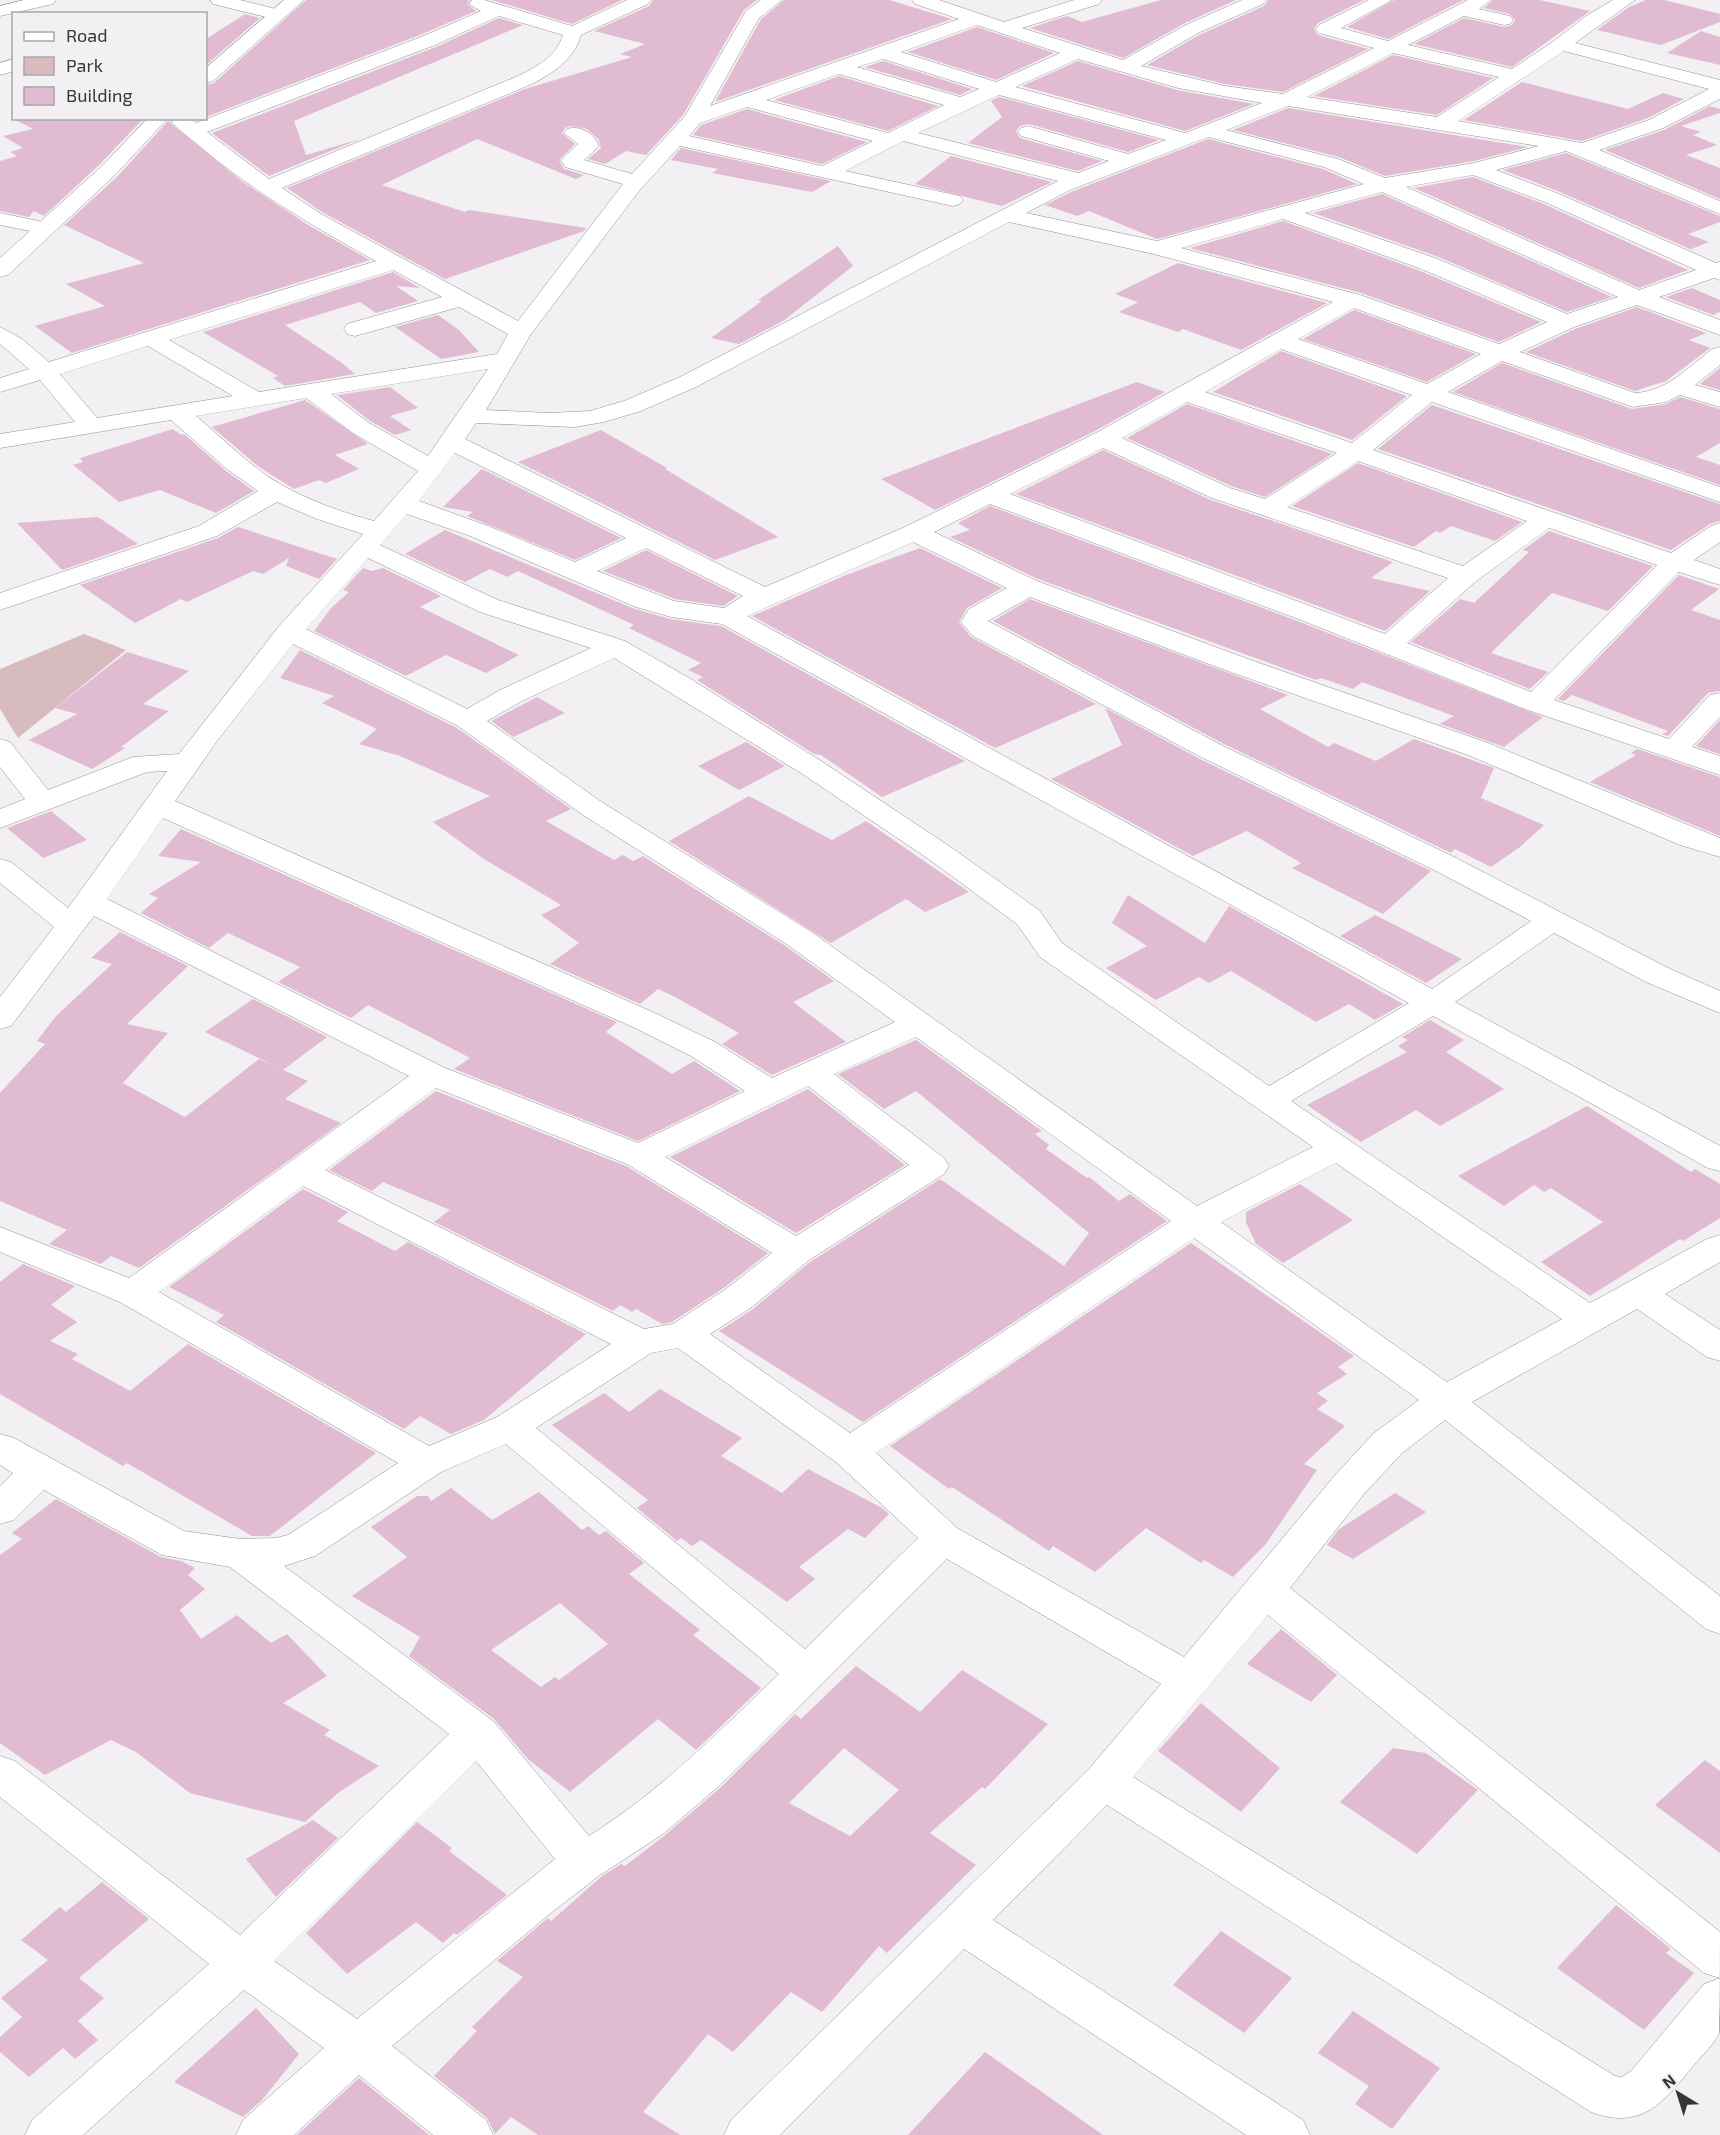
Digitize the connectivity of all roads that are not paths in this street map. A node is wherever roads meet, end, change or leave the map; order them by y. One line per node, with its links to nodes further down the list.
1 (47, 0): 15 (street)
2 (219, 0): 16 (street)
3 (295, 0): 16 (street)
4 (465, 0): 13 (street)
5 (773, 0): 37 (street)
6 (921, 0): 17 (street)
7 (1093, 0): 20 (street)
8 (1257, 0): 26 (street)
9 (1383, 0): 23 (street)
10 (1482, 0): 14 (street)
11 (1626, 0): 22 (street)
12 (634, 1): 21 (street)
13 (498, 10): 21 (street); 36 (street)
14 (1461, 10): 18 (street); 23 (street)
15 (0, 13): 19 (street)
16 (278, 15): 29 (street)
17 (977, 19): 20 (street); 24 (street)
18 (1504, 20)
19 (12, 23)
20 (1003, 28): 25 (street)
21 (573, 32): 55 (street)
22 (1561, 45): 28 (street); 30 (street)
23 (1387, 46): 28 (street); 34 (street)
24 (884, 53): 27 (street); 31 (street)
25 (1077, 53): 26 (street); 31 (street)
26 (1125, 66): 34 (street)
27 (839, 68): 33 (street); 35 (street)
28 (1514, 75): 40 (street)
29 (207, 77)
30 (1720, 86)
31 (996, 88): 35 (street); 47 (street)
32 (1720, 92): 48 (street)
33 (748, 100): 37 (street); 45 (street)
34 (1286, 100): 40 (street); 42 (street)
35 (961, 104): 45 (street)
36 (207, 117)
37 (693, 118): 46 (street)
38 (157, 120): 61 (street)
39 (199, 120): 41 (street)
40 (1441, 123): 48 (street)
41 (185, 125): 55 (street)
42 (1206, 131): 47 (street); 54 (street)
43 (1028, 132): 49 (street)
44 (574, 133): 53 (street)
45 (893, 137): 51 (street); 52 (street)
46 (678, 139): 51 (street); 53 (street)
47 (1186, 139): 49 (street)
48 (1576, 147): 50 (street); 57 (street)
49 (1130, 161): 52 (street)
50 (1475, 169): 54 (street); 65 (street)
51 (825, 173): 56 (street)
52 (1080, 180): 59 (street)
53 (637, 182): 72 (street)
54 (1386, 184): 58 (street); 66 (street)
55 (266, 187): 63 (street)
56 (953, 200)
57 (1720, 208)
58 (1282, 212): 62 (street); 69 (street)
59 (1004, 215): 62 (street); 88 (street)
60 (0, 219): 61 (street)
61 (46, 228): 64 (street)
62 (1157, 248): 68 (street)
63 (393, 263): 67 (street); 74 (street)
64 (0, 270)
65 (1718, 271): 66 (street)
66 (1636, 297): 69 (street); 70 (street)
67 (461, 299): 71 (street); 72 (street)
68 (1352, 300): 75 (street); 76 (street)
69 (1566, 322): 76 (street)
70 (1720, 328)
71 (355, 329)
72 (521, 332): 78 (street)
73 (0, 334): 79 (street)
74 (152, 339): 79 (street); 85 (street)
75 (1278, 340): 83 (street); 84 (street)
76 (1501, 352): 81 (street); 84 (street)
77 (1720, 354): 81 (street)
78 (506, 359): 82 (street); 88 (street)
79 (46, 372): 80 (street); 89 (street)
80 (0, 385)
81 (1676, 386): 86 (street)
82 (310, 390): 85 (street); 94 (street)
83 (1185, 393): 90 (street); 93 (street)
84 (1429, 393): 93 (street); 97 (street)
85 (254, 399): 87 (street)
86 (1720, 400)
87 (175, 412): 89 (street); 95 (street)
88 (469, 416): 92 (street)
89 (91, 426): 91 (street)
90 (1103, 439): 96 (street); 99 (street)
91 (0, 441)
92 (450, 441): 94 (street); 103 (street)
93 (1357, 451): 99 (street); 100 (street)
94 (431, 468): 98 (street)
95 (277, 491): 104 (street); 111 (street)
96 (989, 495): 102 (street); 114 (street)
97 (1720, 495)
98 (402, 504): 104 (street); 106 (street)
99 (1267, 509): 107 (street)
100 (1546, 519): 105 (street); 107 (street)
101 (1720, 531): 105 (street)
102 (914, 532): 109 (street); 110 (street)
103 (647, 537): 106 (street); 110 (street)
104 (370, 538): 113 (street); 115 (street)
105 (1674, 562): 108 (street); 117 (street)
106 (576, 572): 112 (street)
107 (1466, 576): 114 (street)
108 (1720, 577)
109 (1028, 587): 126 (street); 129 (street)
110 (764, 596): 112 (street)
111 (0, 602)
112 (729, 616): 130 (street)
113 (290, 631): 118 (street); 121 (street)
114 (1388, 646): 117 (street)
115 (615, 647): 118 (street); 137 (street)
116 (1720, 701): 120 (street)
117 (1535, 703): 120 (street)
118 (468, 720): 133 (street)
119 (0, 748): 123 (street)
120 (1674, 749): 122 (street)
121 (188, 762): 123 (street); 124 (street)
122 (1720, 766)
123 (42, 802): 125 (street)
124 (159, 805): 128 (street); 136 (street)
125 (0, 819)
126 (1720, 848)
127 (0, 868): 128 (street)
128 (80, 914): 132 (street); 135 (street)
129 (1553, 920): 130 (street); 131 (street)
130 (1432, 1003): 137 (street); 140 (street)
131 (1720, 1003)
132 (0, 1019)
133 (918, 1024): 134 (street); 142 (street)
134 (811, 1072): 136 (street); 145 (street)
135 (433, 1075): 139 (street); 141 (street)
136 (772, 1093): 139 (street)
137 (1268, 1101): 138 (street)
138 (1337, 1149): 142 (street); 148 (street)
139 (639, 1156): 145 (street)
140 (1720, 1160)
141 (302, 1172): 146 (street); 150 (street)
142 (1195, 1221): 152 (street); 155 (street)
143 (0, 1239): 146 (street)
144 (1720, 1247): 147 (street)
145 (796, 1252): 149 (street)
146 (133, 1293): 156 (street)
147 (1638, 1293): 148 (street); 151 (street)
148 (1588, 1319): 152 (street)
149 (684, 1334): 150 (street); 155 (street)
150 (639, 1343): 153 (street)
151 (1720, 1348)
152 (1445, 1400): 161 (street); 162 (street)
153 (510, 1427): 156 (street); 163 (street)
154 (0, 1448): 157 (street)
155 (850, 1452): 159 (street)
156 (426, 1462): 160 (street)
157 (40, 1470): 158 (street); 160 (street)
158 (0, 1510)
159 (943, 1538): 163 (street); 164 (street)
160 (240, 1554): 165 (street)
161 (1265, 1590): 164 (street); 170 (street)
162 (1720, 1618)
163 (804, 1672): 168 (street)
164 (1189, 1680): 167 (street)
165 (478, 1733): 168 (street); 171 (street)
166 (0, 1773): 171 (street)
167 (1104, 1781): 169 (street); 172 (street)
168 (584, 1862): 173 (street)
169 (962, 1924): 177 (street); 178 (street)
170 (1720, 1959)
171 (242, 1963): 173 (street); 174 (street)
172 (1720, 1998)
173 (358, 2046): 175 (street); 176 (street)
174 (49, 2135)
175 (260, 2135)
176 (469, 2135)
177 (748, 2135)
178 (1286, 2135)

